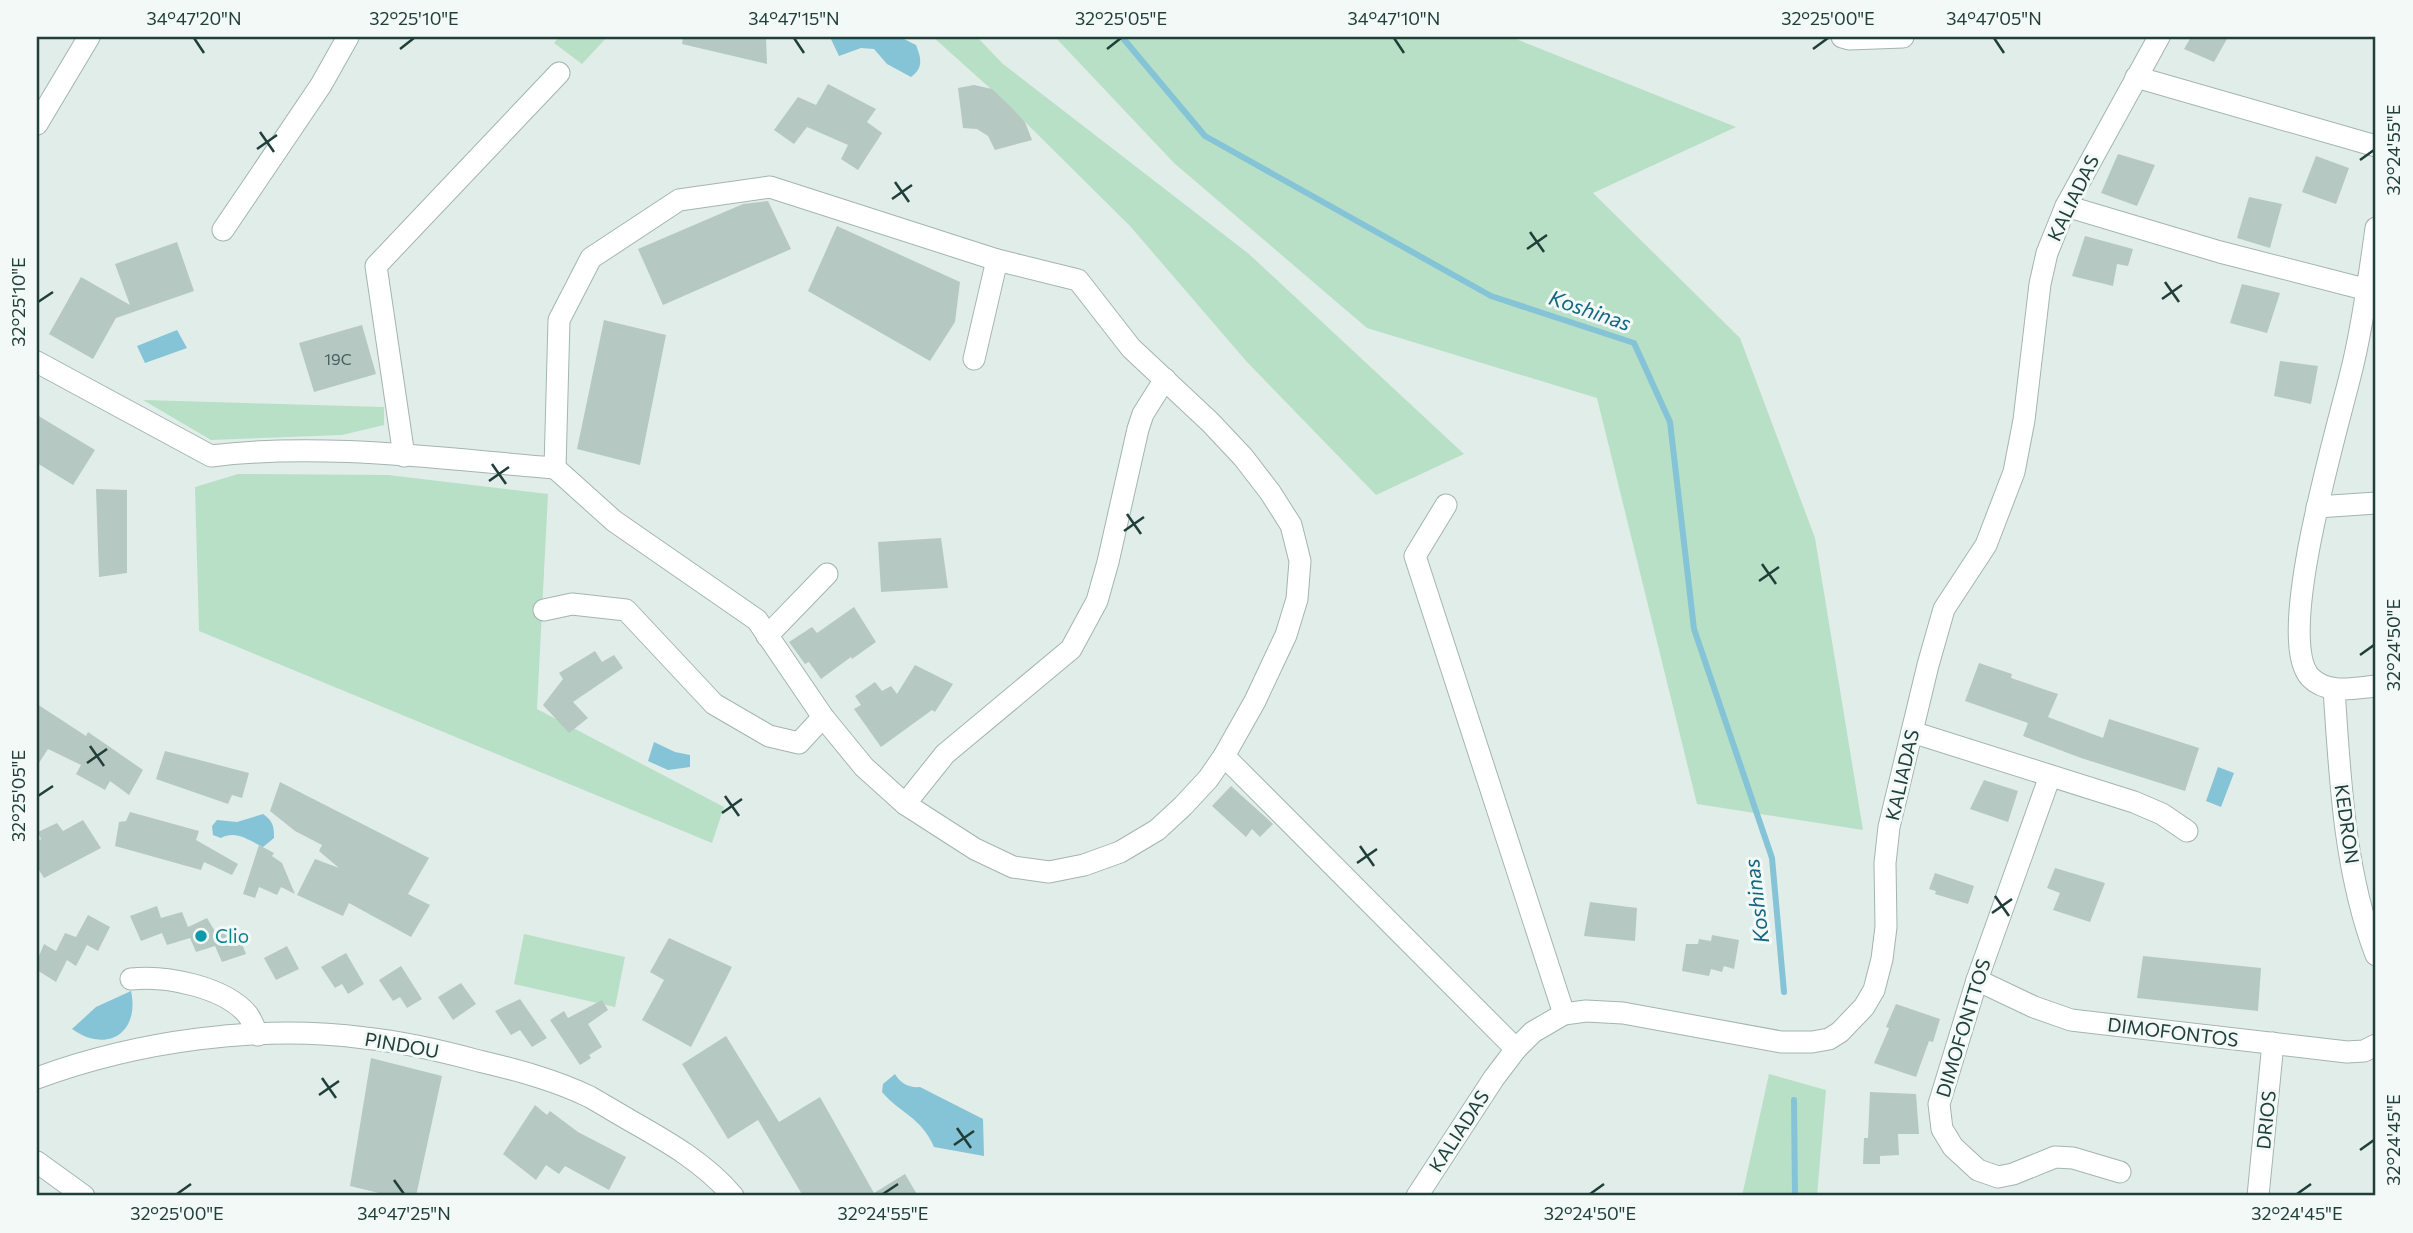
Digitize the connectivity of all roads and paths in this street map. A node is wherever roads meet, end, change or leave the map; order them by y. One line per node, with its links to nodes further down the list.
1 (89, 37): 8 (street)
2 (348, 37): 12 (street)
3 (1842, 37): 4 (street)
4 (1903, 37)
5 (2159, 37): 7 (street, KALIADAS)
6 (559, 73): 18 (street)
7 (2136, 78): 9 (street); 10 (street, KALIADAS)
8 (37, 124)
9 (2376, 146)
10 (2066, 206): 14 (street); 29 (street, KALIADAS)
11 (2376, 228): 14 (street)
12 (223, 230)
13 (998, 260): 15 (street); 17 (street); 19 (street)
14 (2368, 290): 22 (street)
15 (974, 359)
16 (37, 362): 18 (street)
17 (1165, 379): 30 (street); 32 (street)
18 (404, 456): 19 (street)
19 (555, 468): 25 (street)
20 (2376, 503): 22 (street)
21 (1446, 505): 37 (street)
22 (2317, 507): 27 (street)
23 (827, 574): 25 (street)
24 (544, 610): 28 (street)
25 (767, 636): 28 (street)
26 (2376, 686): 27 (street)
27 (2333, 689): 34 (street, KEDRON)
28 (823, 717): 32 (street)
29 (1912, 732): 31 (street); 37 (street, KALIADAS)
30 (1224, 757): 32 (street); 41 (street)
31 (2050, 776): 33 (street); 36 (street, DIMOFONTTOS)
32 (905, 804)
33 (2188, 831)
34 (2376, 955)
35 (131, 979): 38 (street)
36 (1978, 979): 39 (street, DIMOFONTOS); 44 (street, DIMOFONTTOS)
37 (1564, 1014): 41 (street, KALIADAS)
38 (258, 1035): 42 (street, PINDOU); 46 (street, PINDOU)
39 (2273, 1043): 40 (street, DIMOFONTOS); 48 (street, DRIOS)
40 (2376, 1045)
41 (1516, 1049): 47 (street, KALIADAS)
42 (37, 1078)
43 (37, 1162): 45 (street)
44 (2120, 1172)
45 (84, 1196)
46 (733, 1196)
47 (1417, 1196)
48 (2258, 1196)

